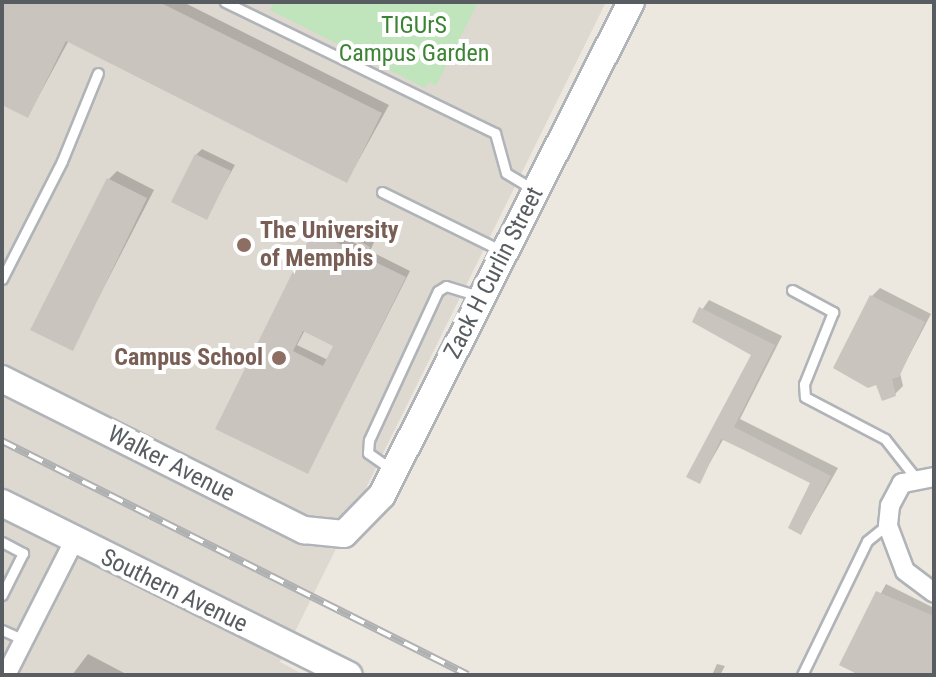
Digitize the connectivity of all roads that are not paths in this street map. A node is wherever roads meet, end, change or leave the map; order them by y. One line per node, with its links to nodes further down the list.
1 (225, 2): 4 (lane)
2 (631, 2): 4 (street, Zack H Curlin Street)
3 (98, 73): 7 (lane)
4 (536, 191): 6 (street, Zack H Curlin Street)
5 (382, 192): 6 (lane)
6 (505, 252): 9 (street, Zack H Curlin Street)
7 (2, 279)
8 (792, 290): 12 (lane)
9 (482, 297): 11 (street, Zack H Curlin Street); 11 (lane)
10 (2, 379): 15 (street, Walker Avenue)
11 (395, 471): 15 (street, Zack H Curlin Street)
12 (926, 479): 14 (street)
13 (2, 503): 16 (street, Southern Avenue)
14 (888, 524): 18 (street); 25 (lane)
15 (344, 534)
16 (74, 541): 21 (street); 22 (street, Southern Avenue)
17 (2, 542): 19 (lane)
18 (934, 593)
19 (2, 595)
20 (2, 630): 21 (lane)
21 (24, 640): 23 (street)
22 (312, 668): 24 (street, Southern Avenue)
23 (6, 675)
24 (349, 675)
25 (802, 675)

